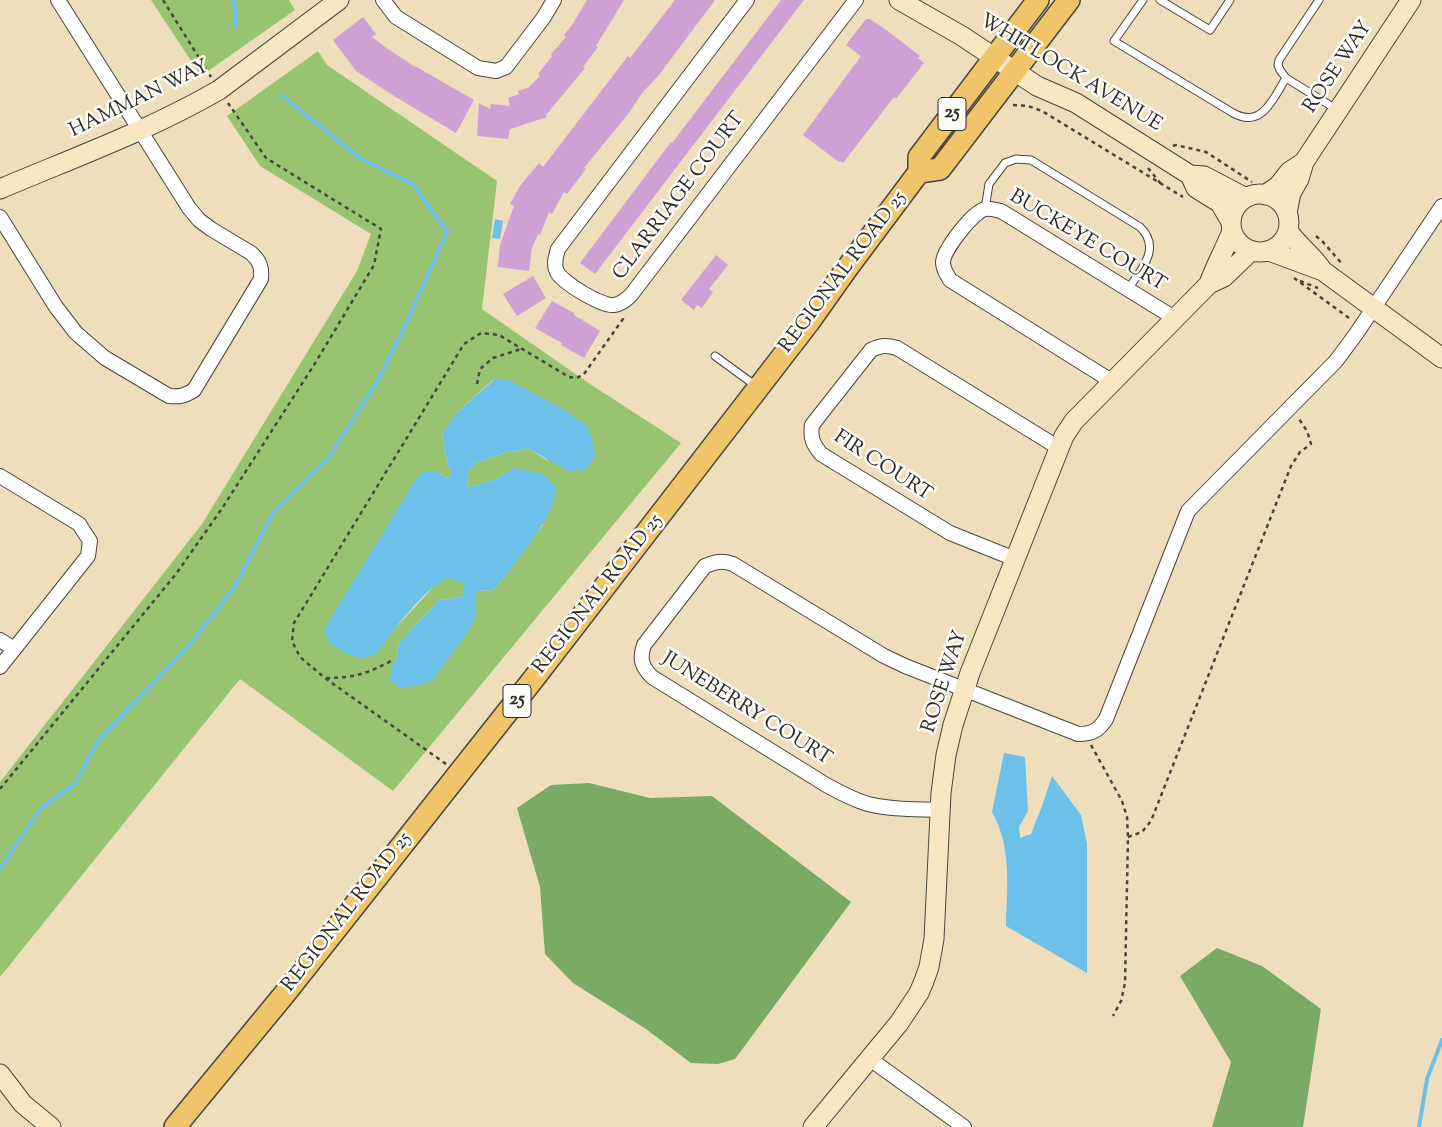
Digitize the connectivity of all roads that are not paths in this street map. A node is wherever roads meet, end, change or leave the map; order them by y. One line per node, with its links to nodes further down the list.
1 (58, 0): 19 (street)
2 (339, 0): 19 (street, HAMMAN WAY)
3 (383, 0): 4 (street)
4 (554, 0)
5 (747, 0): 6 (street, CLARRIAGE COURT)
6 (856, 0)
7 (899, 0): 15 (street, WHITLOCK AVENUE)
8 (1038, 0): 15 (main road, REGIONAL ROAD 25 / 25)
9 (1069, 0): 16 (main road, REGIONAL ROAD 25 / 25)
10 (1143, 0): 17 (lane)
11 (1160, 0): 12 (lane)
12 (1230, 0)
13 (1319, 0): 17 (lane)
14 (1411, 0): 18 (street, ROSE WAY)
15 (995, 58): 16 (street, WHITLOCK AVENUE); 21 (main road, REGIONAL ROAD 25 / 25)
16 (1015, 71): 21 (main road, REGIONAL ROAD 25 / 25); 22 (street, WHITLOCK AVENUE)
17 (1286, 78): 18 (lane)
18 (1338, 110): 20 (street, ROSE WAY)
19 (140, 129): 23 (street, HAMMAN WAY); 28 (street)
20 (1304, 162): 24 (street, ROSE WAY); 27 (street, ROSE WAY)
21 (919, 172): 40 (main road, REGIONAL ROAD 25 / 25)
22 (1190, 175): 24 (street, WHITLOCK AVENUE); 29 (street, WHITLOCK AVENUE)
23 (0, 189)
24 (1255, 192): 27 (street); 29 (street)
25 (1442, 206): 35 (street)
26 (985, 209): 34 (street, BUCKEYE COURT); 34 (lane); 39 (street, BUCKEYE COURT)
27 (1287, 213): 30 (street)
28 (0, 217)
29 (1232, 226): 31 (street); 33 (street, ROSE WAY)
30 (1288, 232): 31 (street); 32 (street)
31 (1260, 251): 32 (street); 33 (street, ROSE WAY)
32 (1323, 271): 35 (street)
33 (1209, 284): 36 (street, ROSE WAY)
34 (1128, 289): 36 (street, BUCKEYE COURT)
35 (1374, 307): 38 (street); 47 (street, JUNEBERRY COURT)
36 (1176, 319): 39 (street, ROSE WAY)
37 (716, 356): 40 (lane)
38 (1442, 358)
39 (1113, 382): 41 (street, ROSE WAY)
40 (758, 388): 52 (main road, REGIONAL ROAD 25 / 25)
41 (1059, 448): 43 (street, ROSE WAY); 43 (street, FIR COURT)
42 (0, 476): 45 (street)
43 (1015, 559): 47 (street, ROSE WAY)
44 (0, 640): 45 (street)
45 (14, 649): 46 (street)
46 (0, 667)
47 (964, 689): 48 (street, ROSE WAY); 48 (street, JUNEBERRY COURT)
48 (940, 810): 49 (street, ROSE WAY)
49 (870, 1059): 53 (street, ROSE WAY); 54 (street)
50 (0, 1074): 51 (street)
51 (51, 1127)
52 (175, 1127)
53 (813, 1127)
54 (964, 1127)

